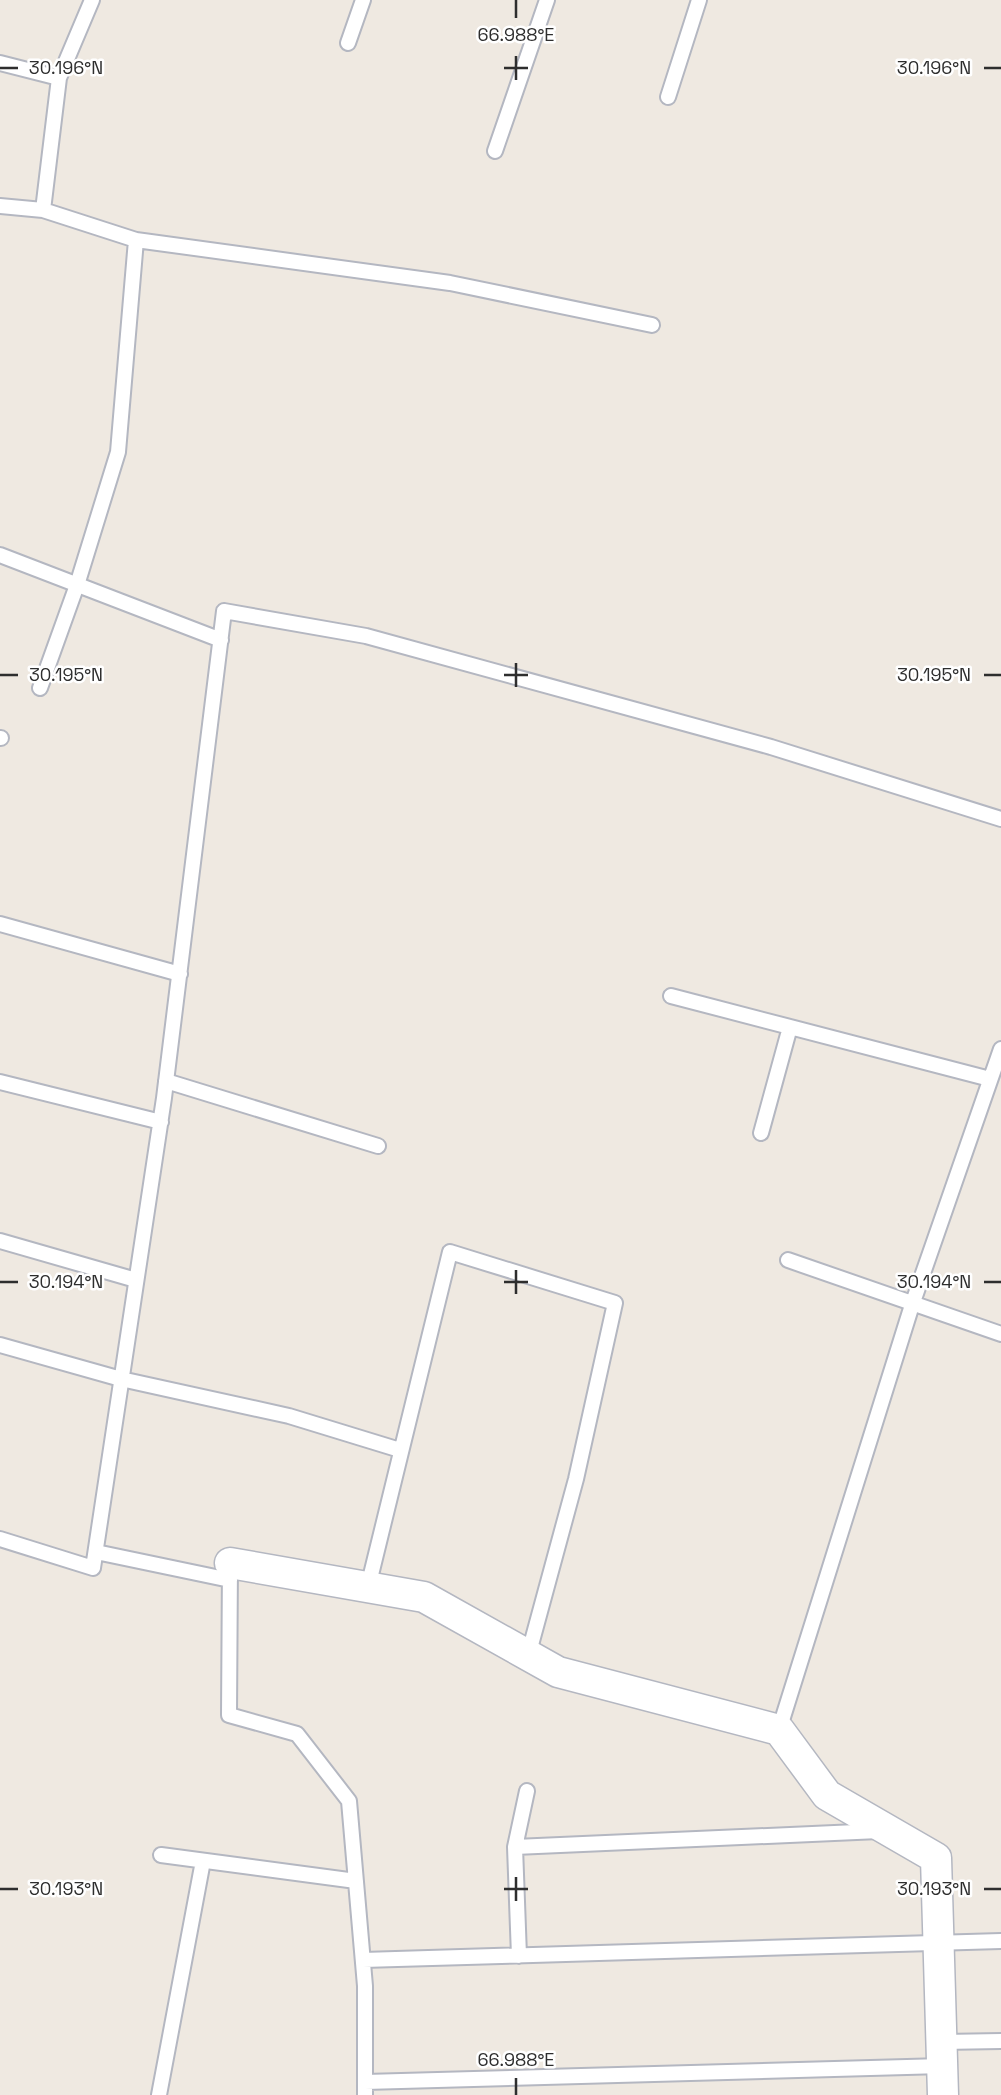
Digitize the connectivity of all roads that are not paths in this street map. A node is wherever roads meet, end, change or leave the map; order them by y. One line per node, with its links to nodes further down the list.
1 (92, 0): 7 (lane)
2 (363, 0): 5 (lane)
3 (547, 0): 9 (lane)
4 (699, 0): 8 (lane)
5 (348, 43)
6 (0, 63): 7 (lane)
7 (59, 78): 11 (lane)
8 (668, 97)
9 (495, 150)
10 (0, 206): 11 (lane)
11 (43, 210): 12 (lane)
12 (136, 240): 13 (lane); 15 (lane)
13 (652, 325)
14 (0, 555): 15 (lane)
15 (77, 584): 16 (lane); 17 (lane)
16 (221, 640): 18 (lane); 20 (lane)
17 (40, 688)
18 (1001, 819)
19 (0, 924): 20 (lane)
20 (180, 974): 25 (lane)
21 (671, 996): 22 (lane)
22 (790, 1027): 24 (lane); 28 (lane)
23 (1000, 1055): 24 (lane)
24 (990, 1079): 33 (lane)
25 (166, 1081): 27 (lane); 29 (lane)
26 (0, 1082): 27 (lane)
27 (161, 1122): 32 (lane)
28 (761, 1133)
29 (378, 1146)
30 (0, 1241): 32 (lane)
31 (788, 1260): 33 (lane)
32 (136, 1280): 36 (lane)
33 (912, 1305): 34 (lane); 43 (lane)
34 (1001, 1334)
35 (0, 1345): 36 (lane)
36 (121, 1379): 37 (lane); 39 (lane)
37 (400, 1450): 41 (lane); 42 (lane)
38 (0, 1539): 39 (lane)
39 (96, 1552): 40 (lane)
40 (230, 1571): 41 (street); 49 (lane)
41 (368, 1587): 42 (street)
42 (528, 1656): 43 (street)
43 (779, 1730): 45 (street)
44 (527, 1791): 46 (lane)
45 (888, 1830): 46 (lane); 51 (street)
46 (516, 1847): 52 (lane)
47 (161, 1855): 48 (lane)
48 (203, 1861): 49 (lane); 57 (lane)
49 (356, 1881): 53 (lane)
50 (1001, 1941): 51 (lane)
51 (938, 1942): 52 (lane); 55 (street)
52 (519, 1956): 53 (lane)
53 (363, 1960): 56 (lane)
54 (1001, 2040): 55 (lane)
55 (942, 2068): 56 (lane)
56 (365, 2088)
57 (159, 2095)

